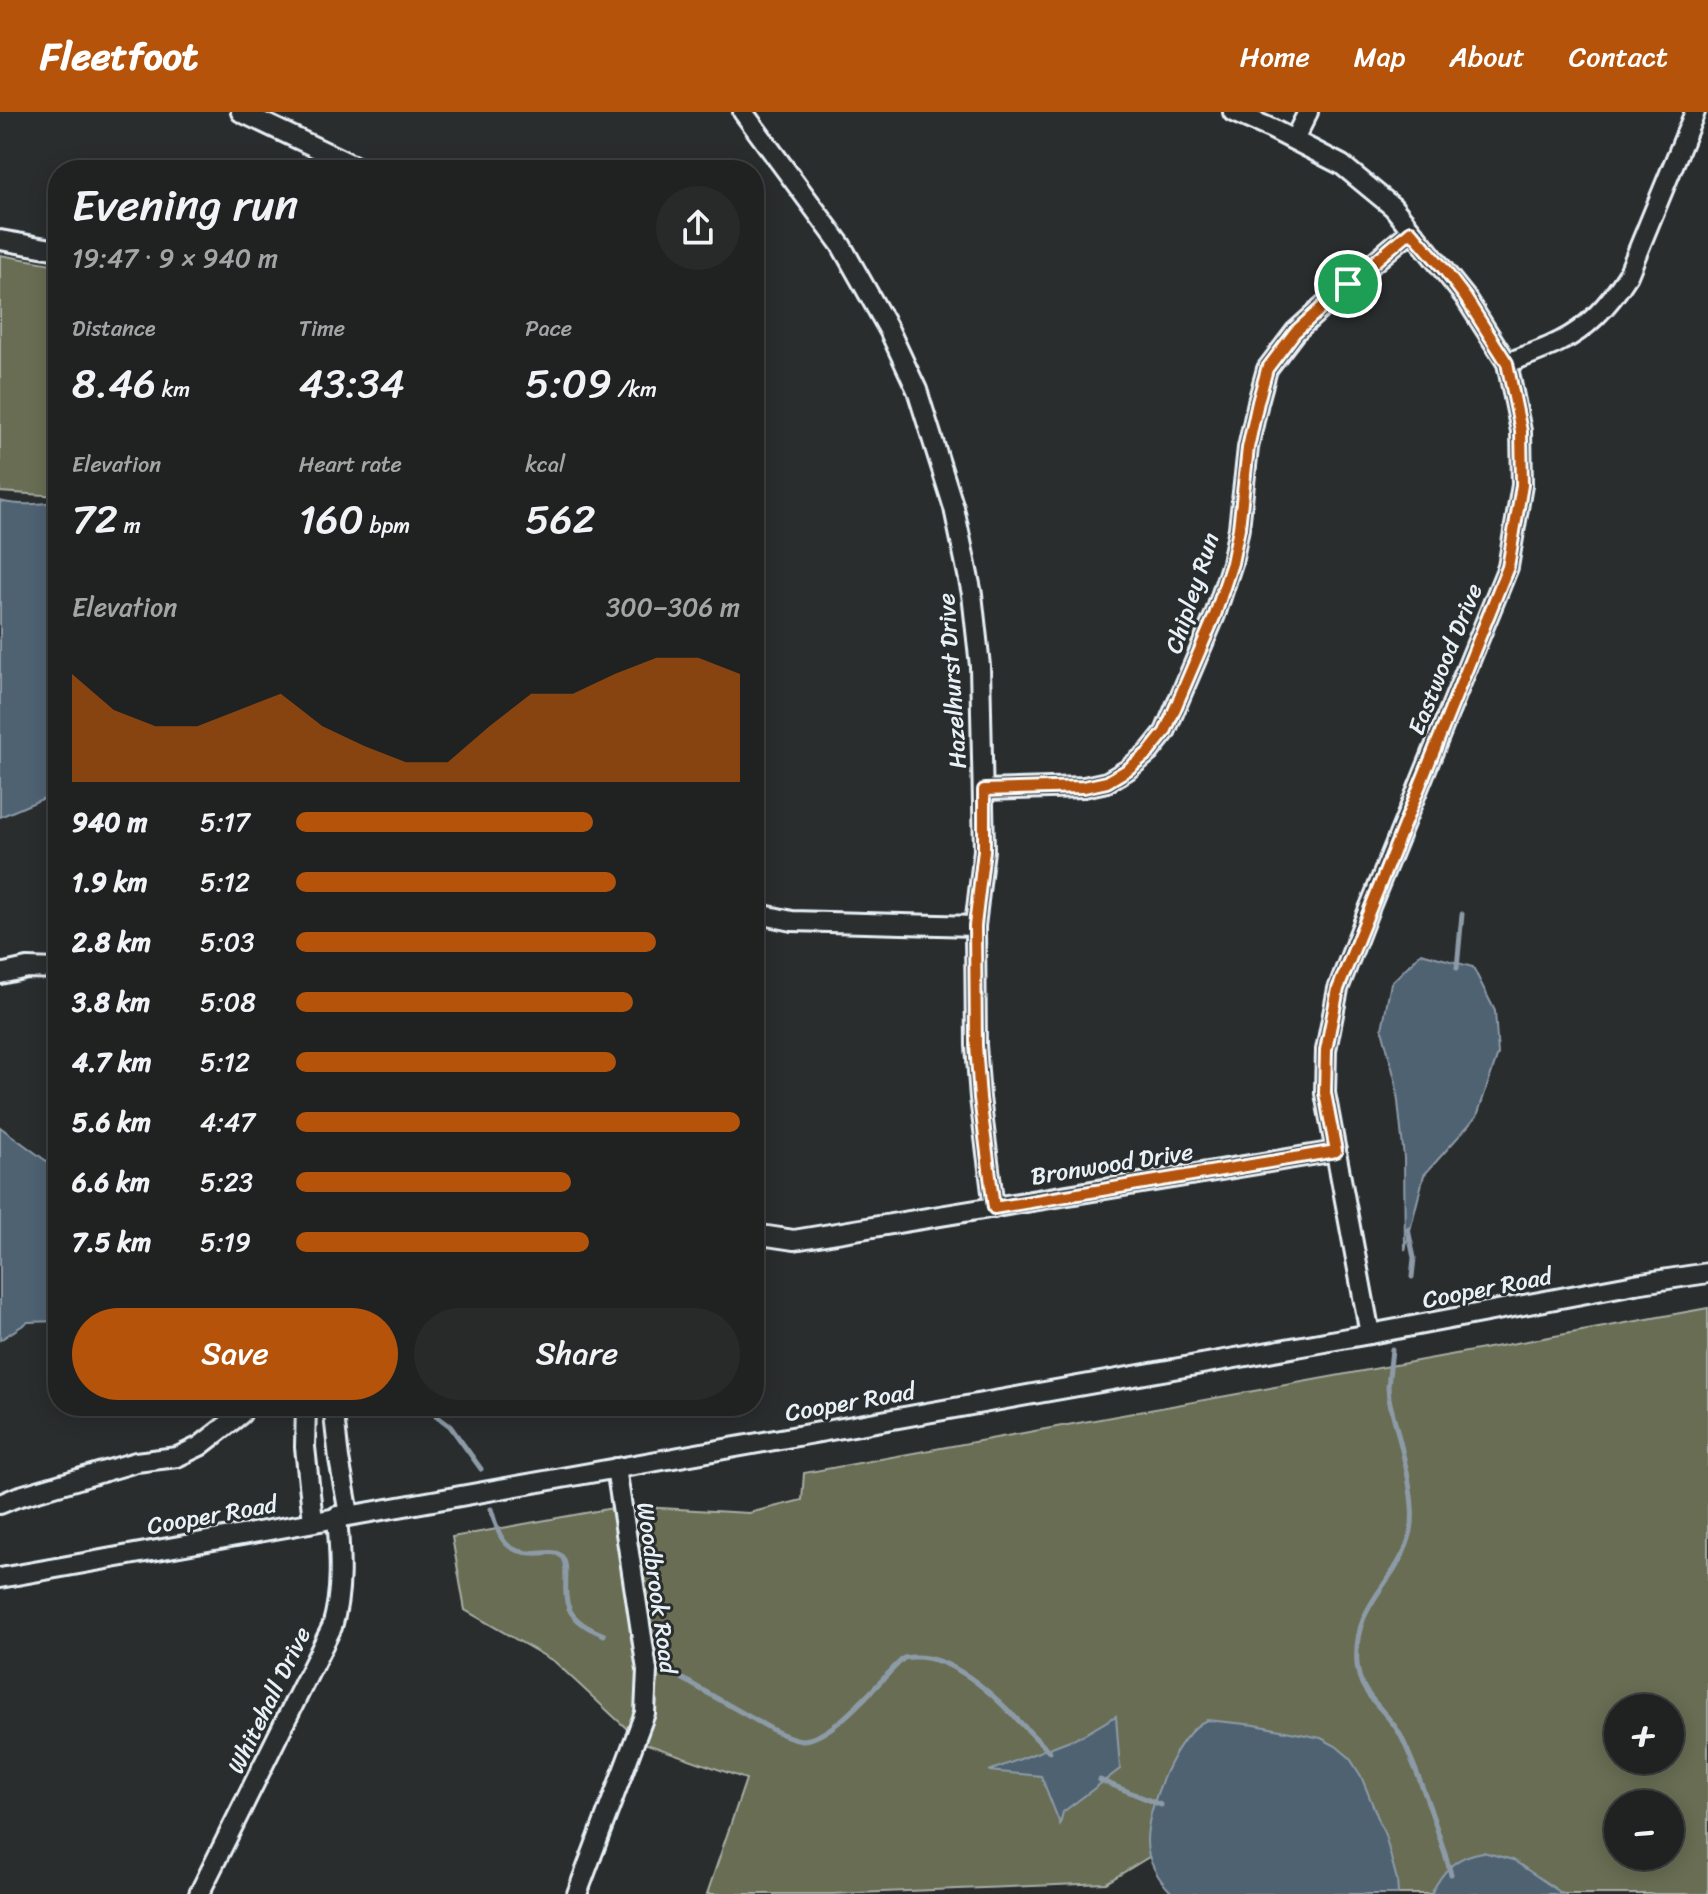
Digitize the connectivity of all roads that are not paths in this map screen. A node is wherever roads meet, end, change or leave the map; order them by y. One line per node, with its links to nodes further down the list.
1 (241, 112): 6 (street)
2 (743, 112): 13 (street, Hazelhurst Drive)
3 (1233, 112): 7 (street, Eastwood Drive)
4 (1308, 112): 7 (street)
5 (1695, 112): 12 (street)
6 (271, 119): 8 (street)
7 (1294, 140): 9 (street, Eastwood Drive)
8 (345, 160)
9 (1411, 231): 12 (street, Eastwood Drive); 13 (street, Chipley Run)
10 (0, 240): 11 (street)
11 (48, 248)
12 (1507, 363): 18 (street, Eastwood Drive)
13 (984, 790): 15 (street, Hazelhurst Drive)
14 (764, 915): 15 (street)
15 (975, 926): 19 (street, Hazelhurst Drive)
16 (48, 969): 17 (street)
17 (0, 974)
18 (1336, 1151): 19 (street, Bronwood Drive); 22 (street, Eastwood Drive)
19 (994, 1208): 20 (street, Bronwood Drive)
20 (764, 1236)
21 (1708, 1273): 22 (street, Cooper Road)
22 (1370, 1334): 26 (street, Cooper Road)
23 (238, 1416): 27 (street)
24 (305, 1416): 29 (street)
25 (334, 1416): 28 (street, Whitehall Drive)
26 (616, 1468): 28 (street, Cooper Road); 32 (street, Woodbrook Road)
27 (0, 1504)
28 (343, 1515): 29 (street, Cooper Road); 31 (street, Whitehall Drive)
29 (313, 1521): 30 (street, Cooper Road)
30 (0, 1578)
31 (199, 1894)
32 (577, 1894)

